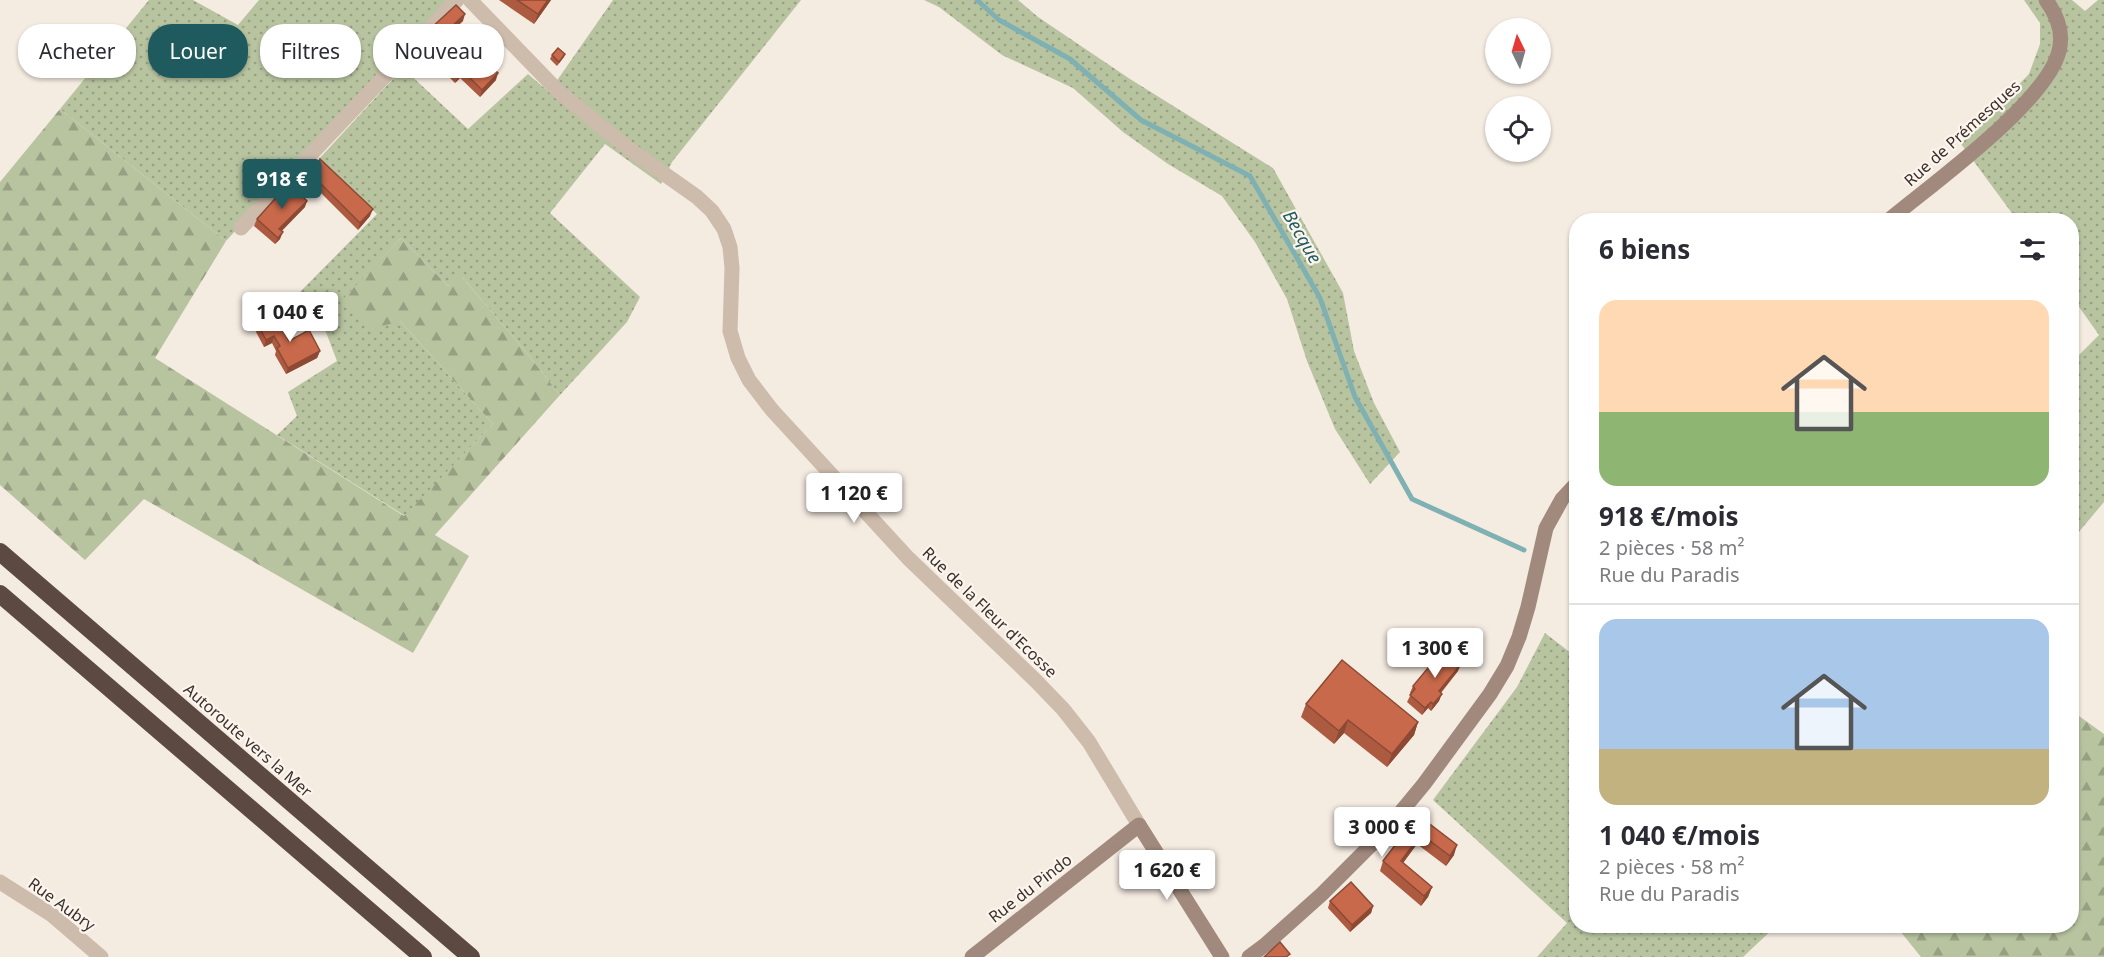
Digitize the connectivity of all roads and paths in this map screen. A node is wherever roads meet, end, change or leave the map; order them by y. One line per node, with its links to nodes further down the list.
1 (457, 0): 5 (street)
2 (470, 0): 9 (street, Rue de la Fleur d'Ecosse)
3 (2046, 0): 4 (street, Rue de Prémesques)
4 (1897, 213)
5 (241, 228)
6 (1569, 492): 16 (street)
7 (0, 552): 13 (highway, Autoroute vers la Mer)
8 (0, 594): 12 (highway)
9 (1139, 825): 14 (street, Rue du Pindo); 15 (street)
10 (0, 882): 11 (street, Rue Aubry)
11 (101, 957)
12 (423, 957)
13 (471, 957)
14 (972, 957)
15 (1222, 957)
16 (1249, 957)

